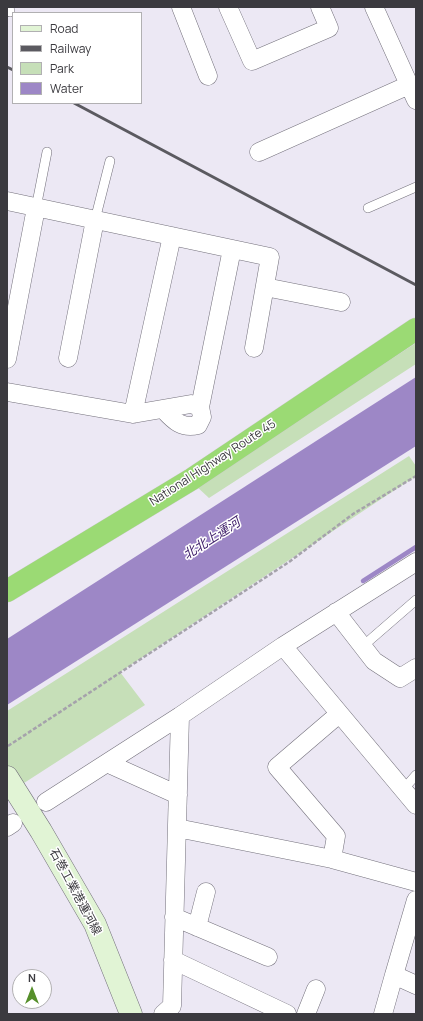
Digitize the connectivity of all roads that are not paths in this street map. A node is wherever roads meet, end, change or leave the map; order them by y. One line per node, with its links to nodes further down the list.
1 (181, 7): 5 (street)
2 (320, 7): 4 (street)
3 (374, 7): 6 (street)
4 (230, 8)
5 (208, 76)
6 (412, 92): 8 (street)
7 (47, 152): 12 (lane)
8 (259, 152)
9 (110, 161): 14 (lane)
10 (416, 187): 13 (lane)
11 (7, 202): 12 (street)
12 (36, 208): 14 (street); 22 (street)
13 (368, 208)
14 (95, 220): 15 (street); 21 (street)
15 (172, 236): 16 (street); 24 (street)
16 (232, 249): 17 (street); 24 (street)
17 (264, 287): 18 (street); 20 (street)
18 (341, 302)
19 (416, 329): 26 (highway, National Highway Route 45)
20 (254, 348)
21 (68, 358)
22 (7, 359)
23 (7, 392): 24 (street)
24 (133, 414)
25 (416, 562): 28 (street)
26 (7, 591)
27 (416, 600): 30 (lane)
28 (336, 612): 29 (street); 30 (street)
29 (283, 646): 32 (street); 33 (street)
30 (363, 646): 31 (street)
31 (416, 668)
32 (339, 714): 37 (street); 42 (street)
33 (180, 716): 34 (street); 38 (street)
34 (107, 763): 38 (street); 39 (street)
35 (416, 775): 37 (lane)
36 (7, 777): 53 (street, 石巻工業港運河線)
37 (403, 790): 40 (street)
38 (178, 795): 41 (street)
39 (46, 802)
40 (416, 805)
41 (177, 828): 42 (street); 46 (street)
42 (332, 859): 43 (street)
43 (416, 882)
44 (206, 892): 47 (street)
45 (416, 900): 50 (street)
46 (174, 917): 47 (street); 49 (street)
47 (197, 927): 48 (street)
48 (268, 958)
49 (173, 960): 54 (street); 55 (street)
50 (394, 975): 51 (street); 57 (street)
51 (416, 985)
52 (316, 989): 56 (street)
53 (131, 1014)
54 (163, 1014)
55 (287, 1014)
56 (306, 1014)
57 (383, 1014)

